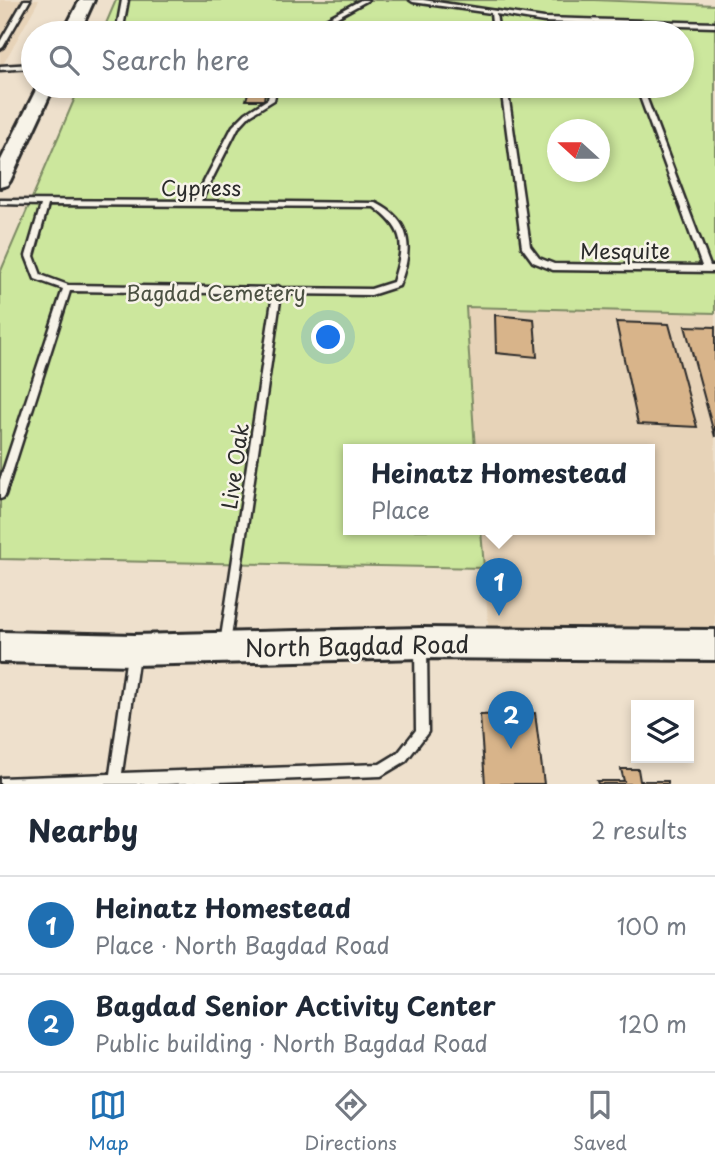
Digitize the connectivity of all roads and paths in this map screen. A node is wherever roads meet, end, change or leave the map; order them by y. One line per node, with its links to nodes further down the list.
1 (27, 0): 14 (lane)
2 (87, 0): 7 (main road)
3 (125, 0): 8 (lane)
4 (365, 0): 9 (lane)
5 (413, 0): 6 (lane)
6 (493, 12): 10 (lane); 11 (lane)
7 (77, 21)
8 (121, 21)
9 (325, 21)
10 (494, 21)
11 (568, 21)
12 (694, 25): 13 (lane)
13 (715, 25)
14 (0, 47)
15 (21, 67): 16 (lane)
16 (0, 68)
17 (41, 98): 21 (main road)
18 (271, 98): 24 (lane)
19 (506, 98): 26 (lane, Mesquite)
20 (644, 98): 26 (lane)
21 (0, 181)
22 (0, 202): 23 (lane)
23 (45, 203): 24 (lane, Cypress); 27 (lane)
24 (196, 204): 25 (lane, Cypress)
25 (357, 205): 28 (lane)
26 (711, 269)
27 (68, 288): 28 (lane); 29 (lane)
28 (278, 289): 33 (lane, Live Oak)
29 (0, 495)
30 (421, 643): 31 (main road, North Bagdad Road); 33 (main road, North Bagdad Road); 35 (lane)
31 (715, 645)
32 (0, 647): 34 (main road, North Bagdad Road)
33 (225, 648): 34 (main road, North Bagdad Road)
34 (134, 650): 35 (lane)
35 (115, 781): 36 (lane)
36 (0, 784)

